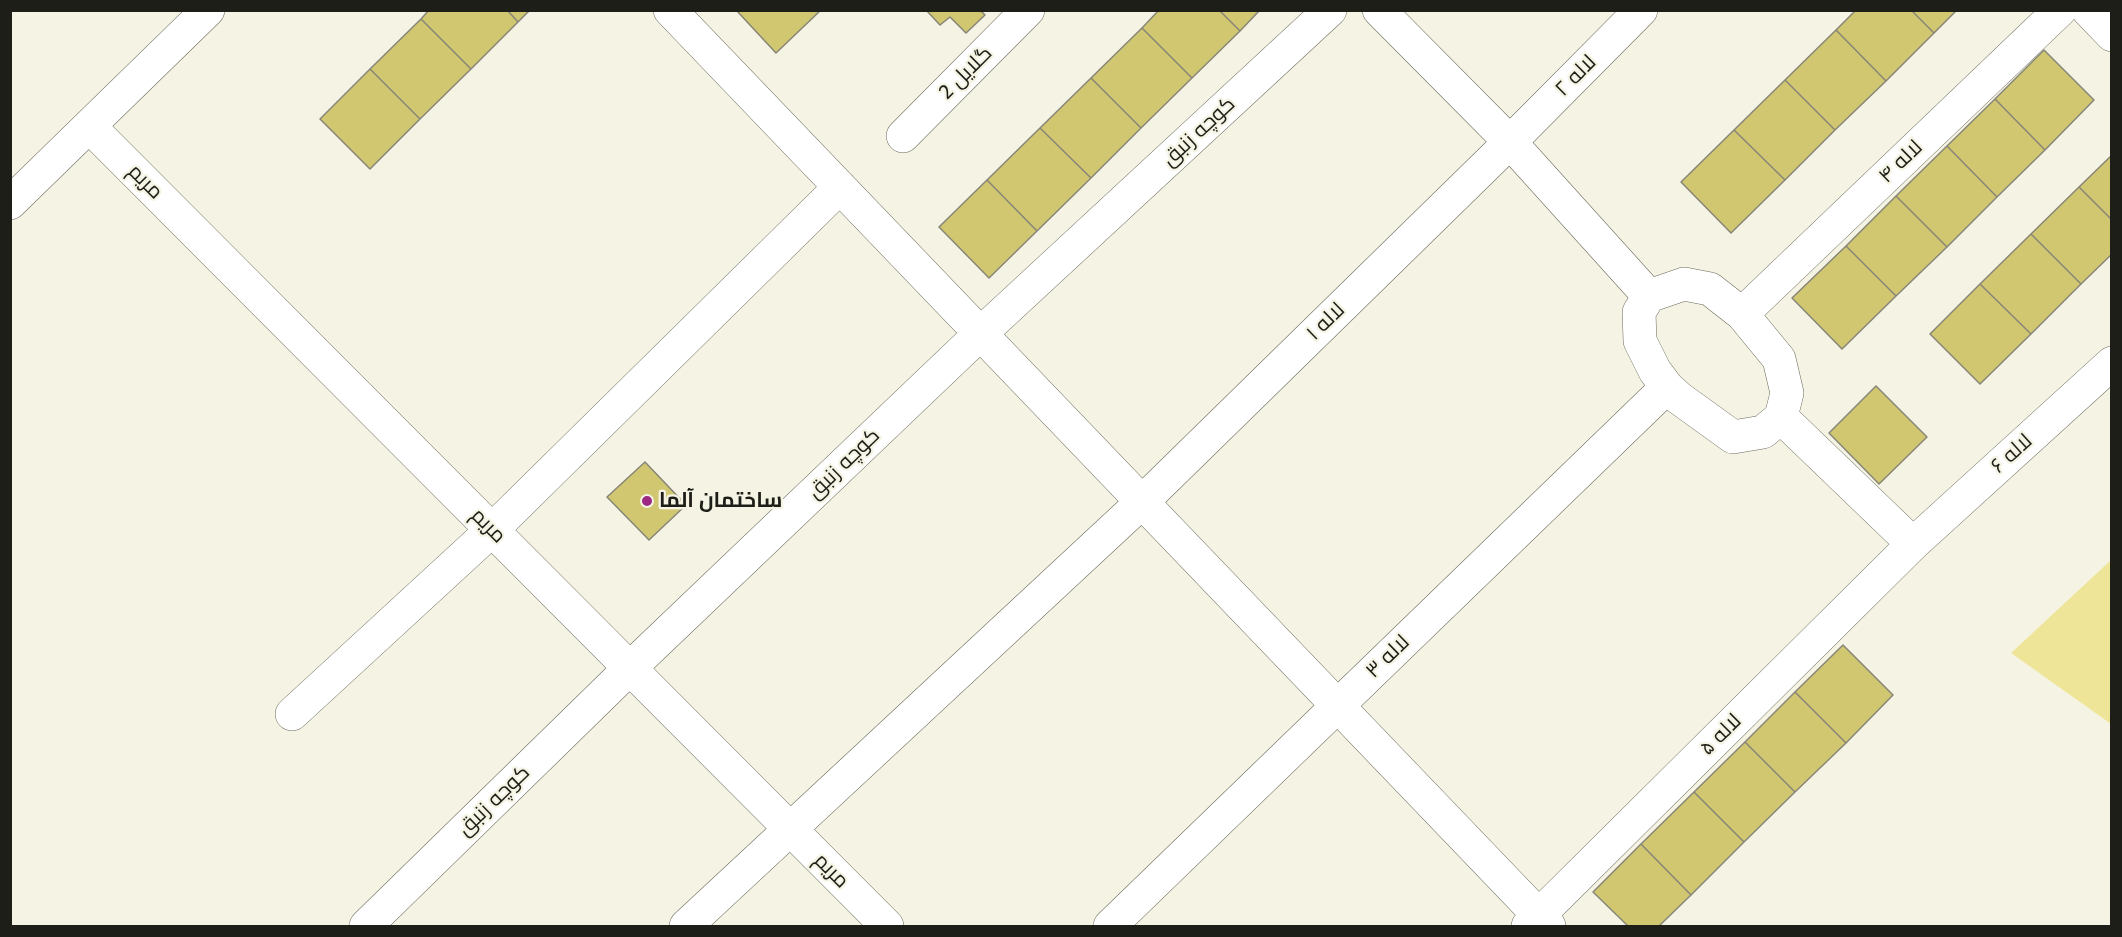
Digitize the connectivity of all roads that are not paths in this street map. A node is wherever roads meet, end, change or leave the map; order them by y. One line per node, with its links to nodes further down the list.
1 (208, 10): 10 (street)
2 (670, 10): 13 (street)
3 (1028, 10): 11 (street, گلایل 2)
4 (1330, 10): 17 (street, کوچه زنبق)
5 (1379, 10): 12 (street)
6 (1641, 10): 12 (street, لاله ۲)
7 (2060, 10): 16 (street, لاله ۴)
8 (2088, 10): 9 (street)
9 (2112, 35)
10 (89, 126): 14 (street); 22 (street, مریم)
11 (903, 136)
12 (1510, 142): 15 (street); 21 (street, لاله ۱)
13 (840, 187): 17 (street); 22 (street)
14 (10, 202)
15 (1649, 296): 16 (street); 19 (street)
16 (1742, 314): 20 (street)
17 (980, 334): 21 (street); 24 (street, کوچه زنبق)
18 (2112, 363): 23 (street, لاله ۶)
19 (1667, 387): 20 (street); 25 (street, لاله ۳)
20 (1781, 417): 23 (street)
21 (1142, 502): 25 (street); 27 (street, لاله ۱)
22 (492, 530): 24 (street, مریم); 26 (street)
23 (1913, 544): 28 (street, لاله ۵)
24 (630, 668): 27 (street, مریم); 29 (street, کوچه زنبق)
25 (1337, 706): 28 (street); 32 (street, لاله ۳)
26 (292, 714)
27 (790, 830): 30 (street, لاله ۱); 31 (street, مریم)
28 (1539, 923)
29 (366, 927)
30 (686, 927)
31 (887, 927)
32 (1110, 927)

